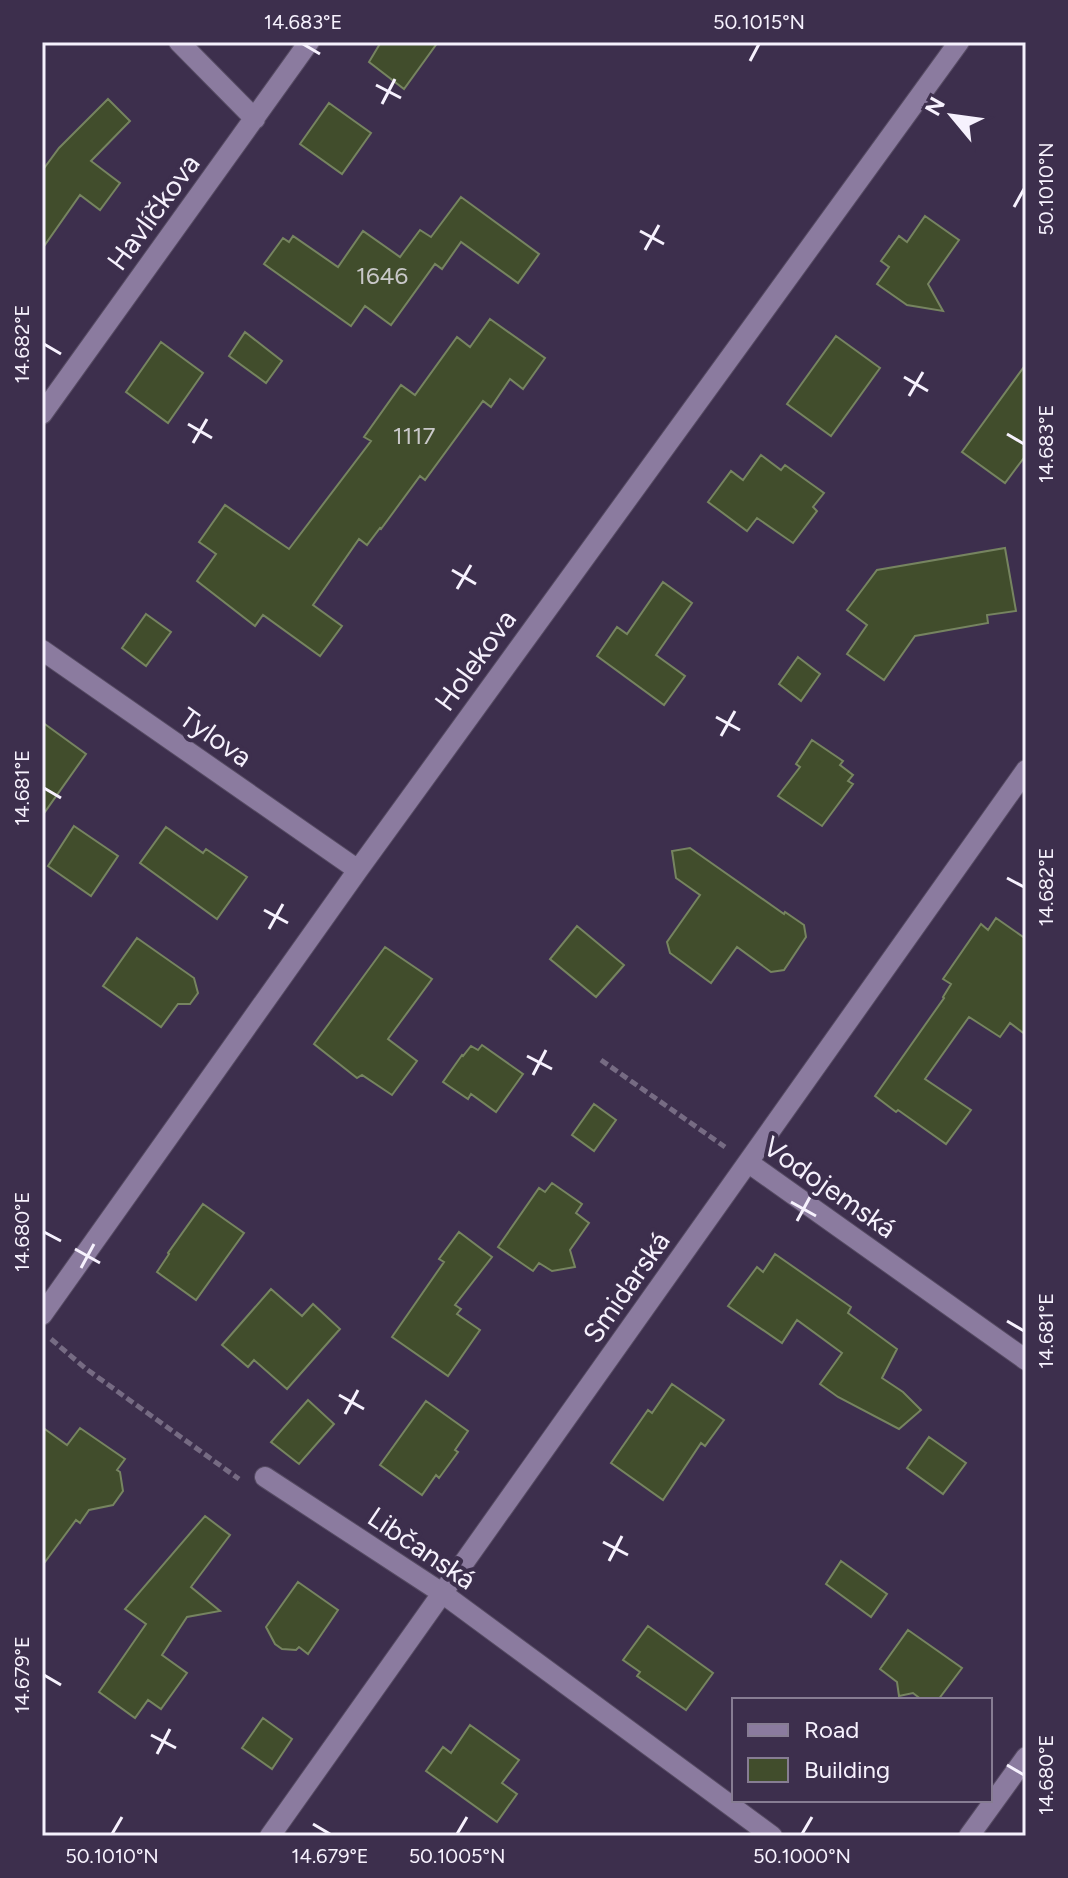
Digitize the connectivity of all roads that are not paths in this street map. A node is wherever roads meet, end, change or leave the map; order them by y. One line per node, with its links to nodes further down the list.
1 (179, 42): 4 (street)
2 (309, 42): 4 (street, Havlíčkova)
3 (959, 42): 8 (street, Holekova)
4 (255, 119): 5 (street, Havlíčkova)
5 (42, 414)
6 (42, 650): 8 (street, Tylova)
7 (1026, 770): 9 (street, Smidarská)
8 (358, 870): 10 (street, Holekova)
9 (749, 1163): 11 (street, Vodojemská); 13 (street, Smidarská)
10 (44, 1322)
11 (1026, 1360)
12 (265, 1477): 13 (street, Libčanská)
13 (442, 1593): 15 (street, Smidarská); 16 (street, Libčanská)
14 (1026, 1757): 17 (street)
15 (270, 1836)
16 (772, 1836)
17 (969, 1836)

